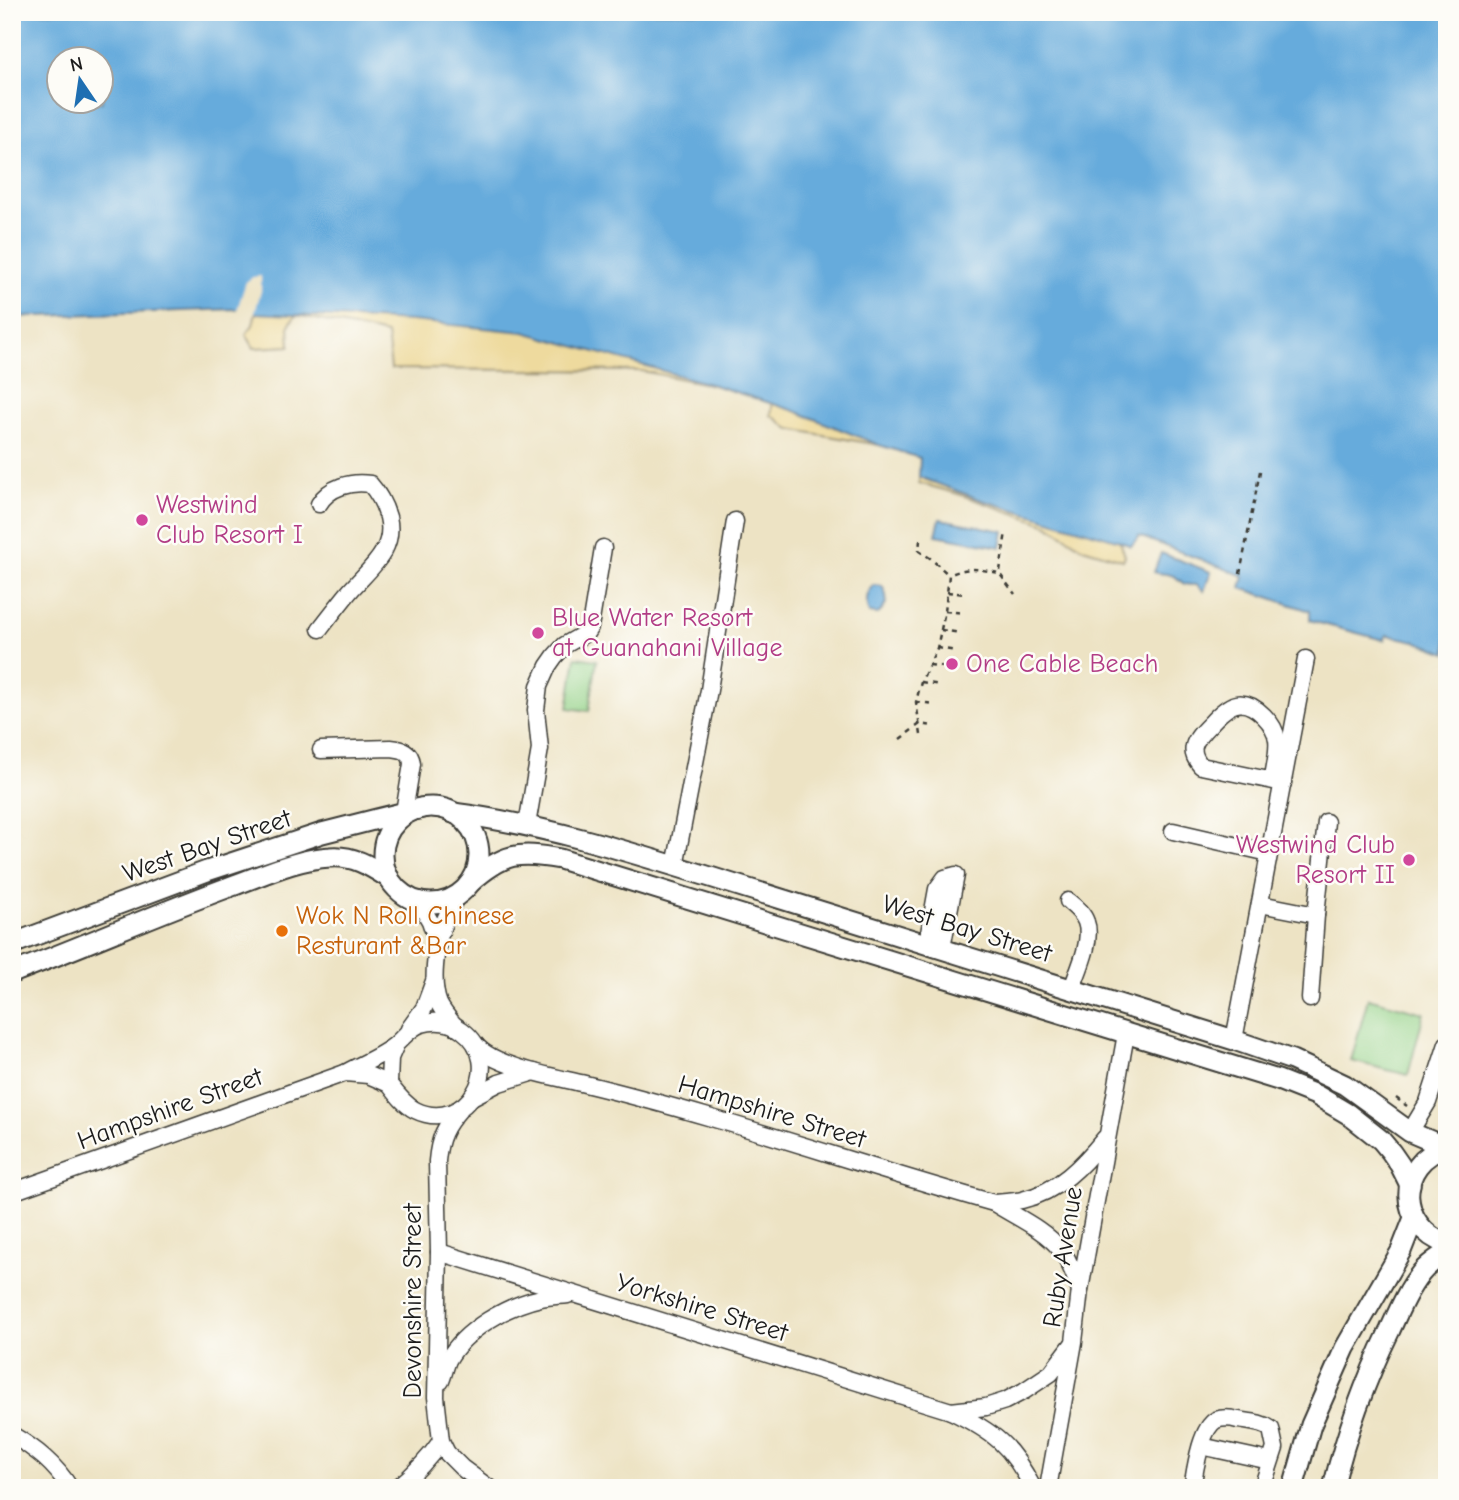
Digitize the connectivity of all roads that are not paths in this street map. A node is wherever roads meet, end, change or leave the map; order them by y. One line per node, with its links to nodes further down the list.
1 (319, 504): 4 (street)
2 (735, 521): 14 (street)
3 (603, 548): 11 (street)
4 (320, 629)
5 (1306, 659): 7 (street)
6 (321, 750): 8 (street)
7 (1277, 782): 7 (street); 13 (street)
8 (413, 810): 9 (main road); 15 (main road); 22 (main road, West Bay Street)
9 (453, 813): 11 (main road, West Bay Street); 16 (main road)
10 (1326, 822): 20 (street)
11 (527, 825): 14 (main road, West Bay Street)
12 (1173, 831): 13 (street)
13 (1269, 853): 19 (street)
14 (675, 866): 25 (main road, West Bay Street)
15 (389, 878): 18 (main road); 23 (main road, West Bay Street)
16 (465, 888): 18 (main road); 21 (street); 28 (main road, West Bay Street)
17 (1068, 901): 25 (street)
18 (419, 902): 21 (street)
19 (1260, 904): 20 (street); 31 (street)
20 (1316, 915): 26 (street)
21 (437, 942): 24 (street)
22 (12, 944)
23 (12, 973)
24 (434, 978): 27 (street); 29 (street)
25 (1072, 988): 31 (main road, West Bay Street)
26 (1310, 999)
27 (455, 1026): 29 (street); 30 (street)
28 (1126, 1034): 39 (street, Ruby Avenue); 42 (main road, West Bay Street)
29 (401, 1038): 34 (street, Hampshire Street); 35 (street)
30 (472, 1039): 33 (street, Hampshire Street); 36 (street)
31 (1234, 1040): 38 (main road, West Bay Street)
32 (1447, 1044): 38 (street)
33 (534, 1072): 36 (street); 44 (street, Hampshire Street)
34 (345, 1073): 35 (street); 43 (street, Hampshire Street)
35 (388, 1084): 37 (street)
36 (467, 1102): 37 (street); 41 (street, Devonshire Street)
37 (414, 1109): 41 (street, Devonshire Street)
38 (1410, 1132): 40 (main road, West Bay Street)
39 (1108, 1135): 44 (street, Hampshire Street); 49 (street, Ruby Avenue)
40 (1446, 1147): 42 (main road)
41 (438, 1161): 47 (street, Devonshire Street)
42 (1409, 1185): 45 (main road, West Bay Street)
43 (12, 1192)
44 (994, 1203): 49 (street, Hampshire Street)
45 (1414, 1218): 46 (main road); 56 (main road)
46 (1447, 1244)
47 (439, 1252): 50 (street, Yorkshire Street); 52 (street, Devonshire Street)
48 (1447, 1252): 67 (main road)
49 (1080, 1290): 51 (street, Ruby Avenue)
50 (575, 1294): 52 (street); 53 (street, Yorkshire Street)
51 (1074, 1342): 53 (street, Yorkshire Street); 63 (street, Ruby Avenue)
52 (436, 1397): 55 (street, Devonshire Street)
53 (951, 1411): 62 (street, Yorkshire Street)
54 (12, 1435): 59 (street)
55 (441, 1441): 60 (street); 61 (street)
56 (1305, 1445): 58 (street); 66 (main road)
57 (1201, 1447): 58 (street); 58 (street); 64 (street)
58 (1272, 1454): 65 (street)
59 (70, 1488)
60 (397, 1488)
61 (489, 1488)
62 (1033, 1488)
63 (1048, 1488)
64 (1192, 1488)
65 (1262, 1488)
66 (1293, 1488)
67 (1333, 1488)

